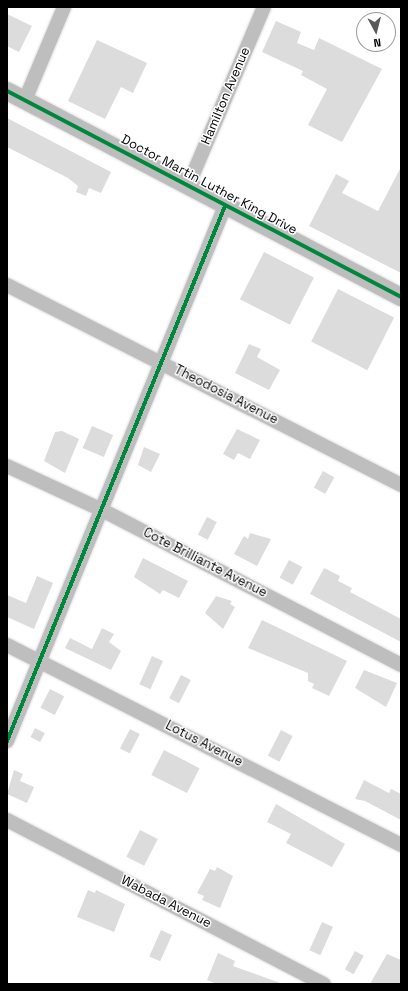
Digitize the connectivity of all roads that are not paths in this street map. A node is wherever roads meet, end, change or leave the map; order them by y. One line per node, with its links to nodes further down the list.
1 (64, 7): 4 (street)
2 (264, 7): 5 (street, Hamilton Avenue)
3 (7, 91): 4 (main road, Doctor Martin Luther King Drive)
4 (26, 100): 5 (main road, Doctor Martin Luther King Drive)
5 (188, 186): 6 (main road, Doctor Martin Luther King Drive)
6 (225, 206): 8 (main road, Doctor Martin Luther King Drive); 9 (street)
7 (7, 285): 9 (street, Theodosia Avenue)
8 (401, 298)
9 (163, 362): 11 (street, Theodosia Avenue); 12 (street)
10 (7, 466): 12 (street, Cote Brilliante Avenue)
11 (401, 485)
12 (102, 510): 14 (street); 15 (street, Cote Brilliante Avenue)
13 (7, 645): 14 (street, Lotus Avenue)
14 (42, 660): 16 (street); 18 (street, Lotus Avenue)
15 (401, 664)
16 (7, 741)
17 (7, 820): 19 (street, Wabada Avenue)
18 (401, 844)
19 (324, 984)

